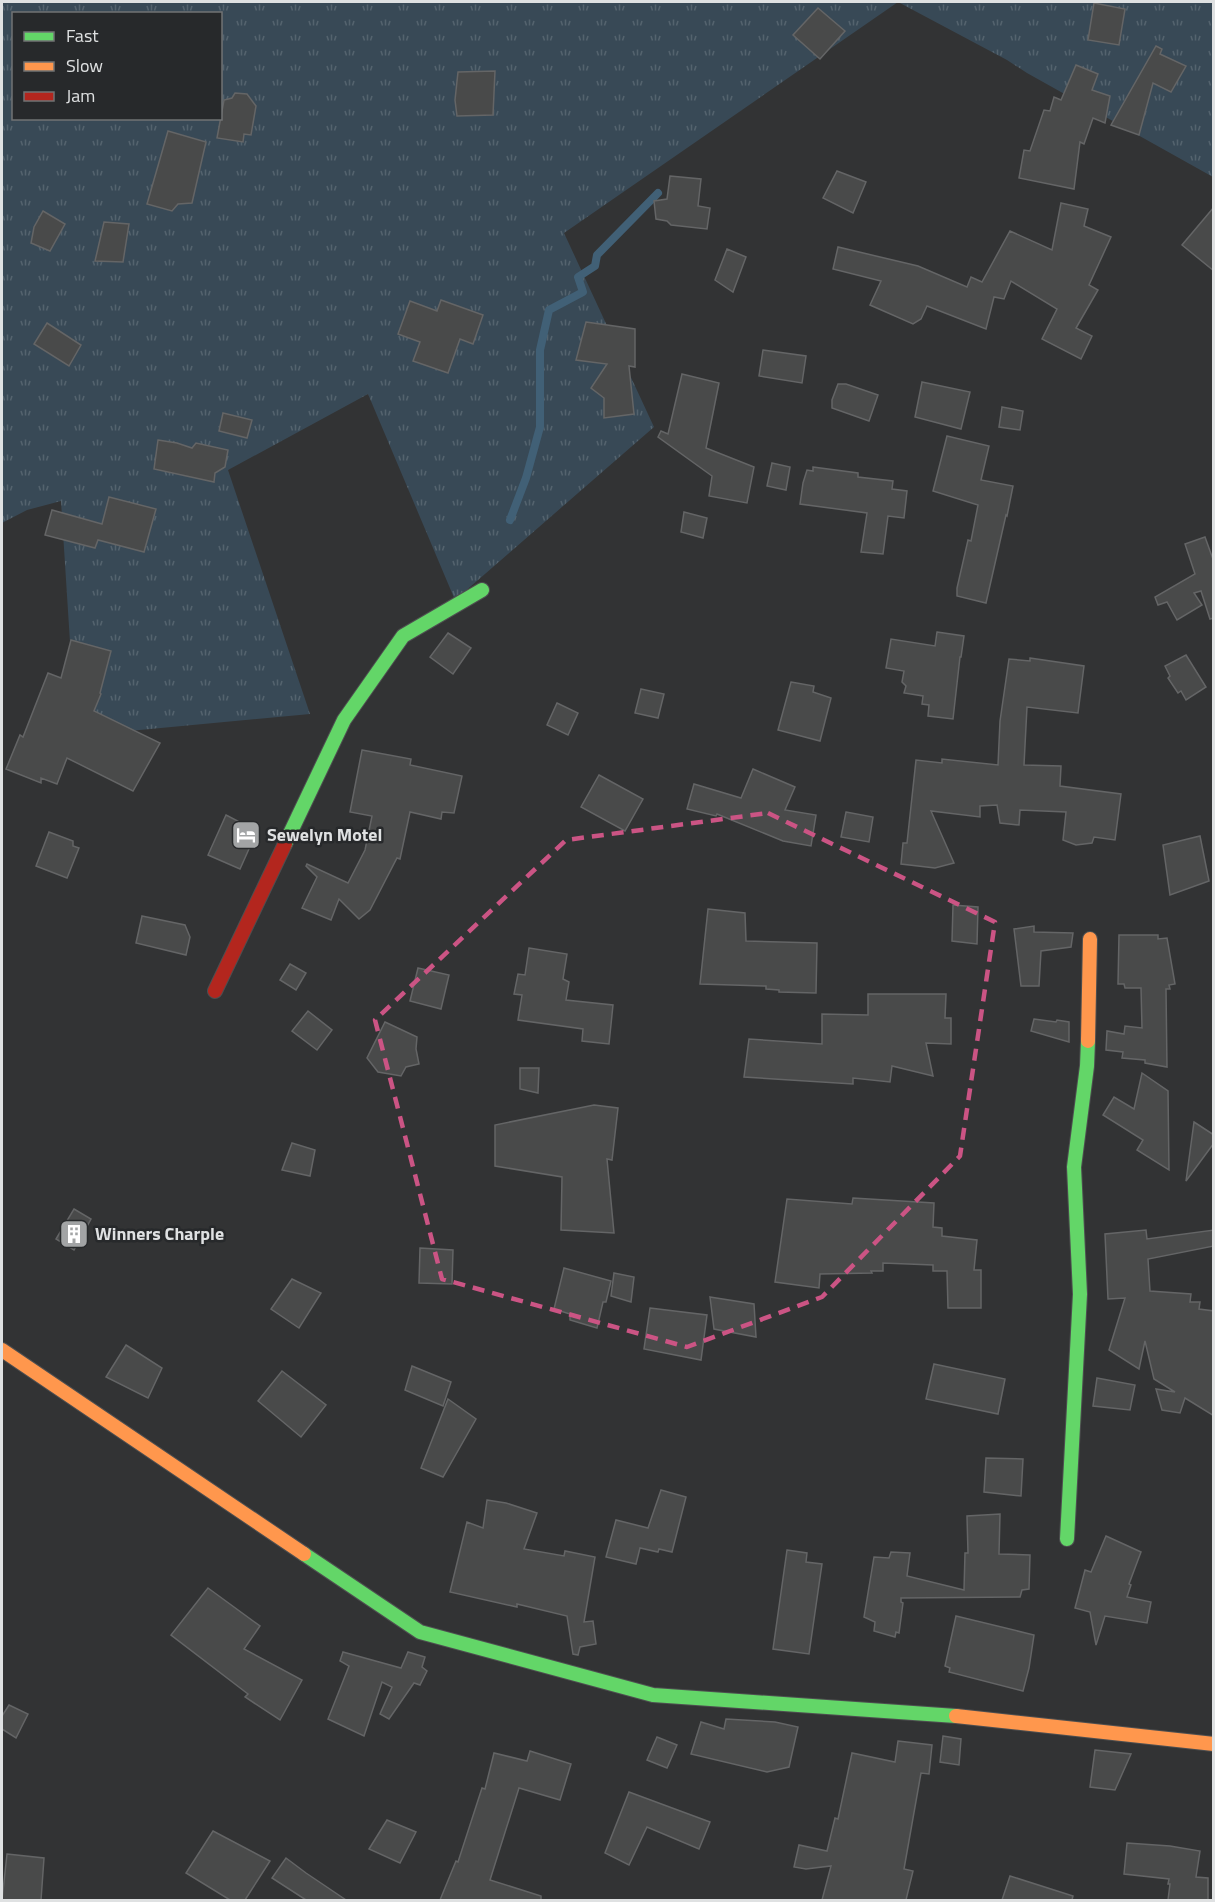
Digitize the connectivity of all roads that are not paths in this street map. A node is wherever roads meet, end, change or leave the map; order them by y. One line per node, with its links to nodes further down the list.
1 (482, 590): 3 (street)
2 (1090, 939): 5 (street)
3 (215, 991)
4 (2, 1350): 6 (street)
5 (1067, 1539)
6 (1214, 1744)

